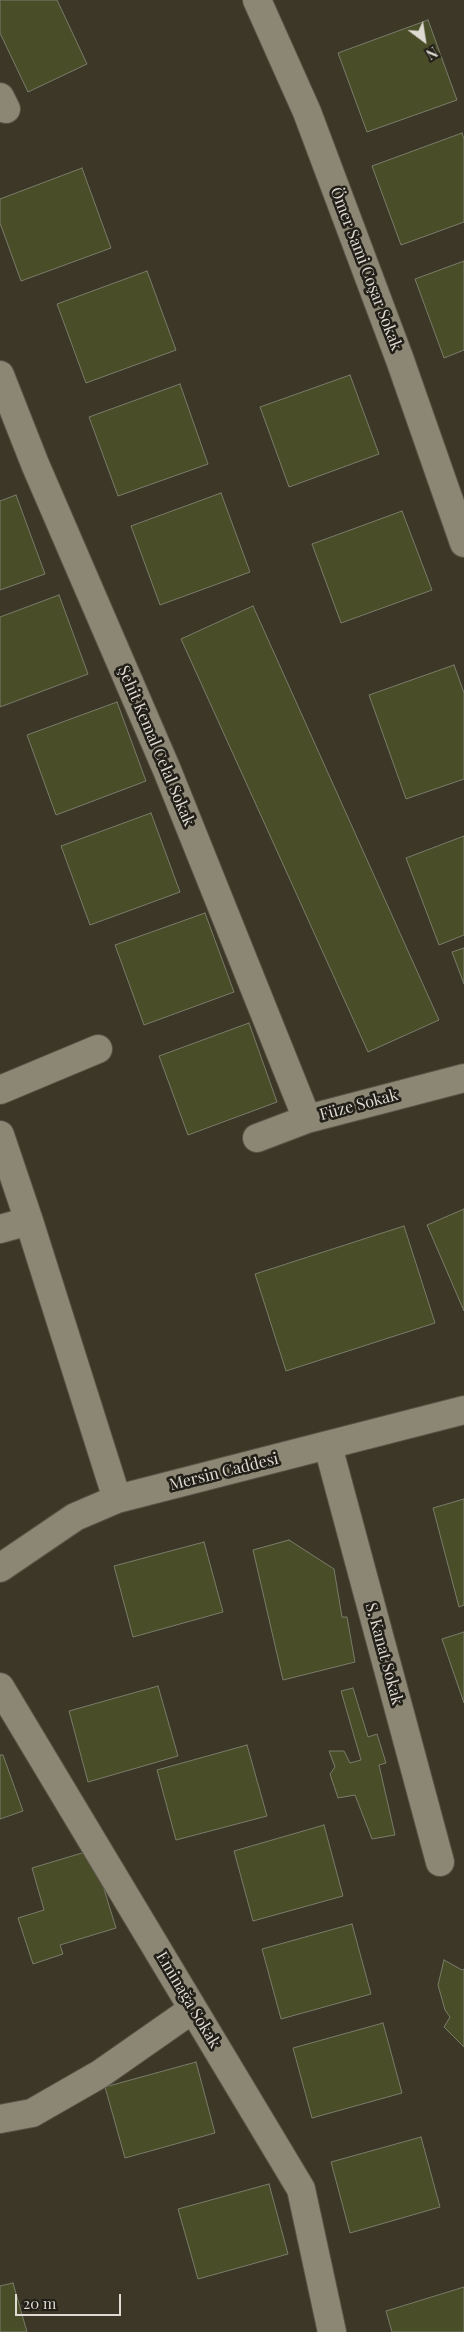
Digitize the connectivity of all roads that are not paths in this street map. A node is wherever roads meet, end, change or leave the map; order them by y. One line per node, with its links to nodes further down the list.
1 (257, 0): 3 (street, Ömer Sami Coşar Sokak)
2 (0, 375): 7 (street, Şehit Kemal Celal Sokak)
3 (464, 543)
4 (98, 1049): 6 (street)
5 (464, 1078): 7 (street, Füze Sokak)
6 (0, 1090)
7 (307, 1119): 9 (street, Füze Sokak)
8 (0, 1135): 10 (street)
9 (257, 1138)
10 (30, 1221): 11 (street); 14 (street)
11 (0, 1229)
12 (464, 1410): 13 (street, Mersin Caddesi)
13 (328, 1446): 14 (street, Mersin Caddesi); 17 (street, S. Kanat Sokak)
14 (117, 1499): 15 (street, Mersin Caddesi)
15 (0, 1568)
16 (0, 1686): 18 (street, Eminağa Sokak)
17 (440, 1862)
18 (193, 2009): 19 (street); 20 (street, Eminağa Sokak)
19 (0, 2119)
20 (332, 2332)

